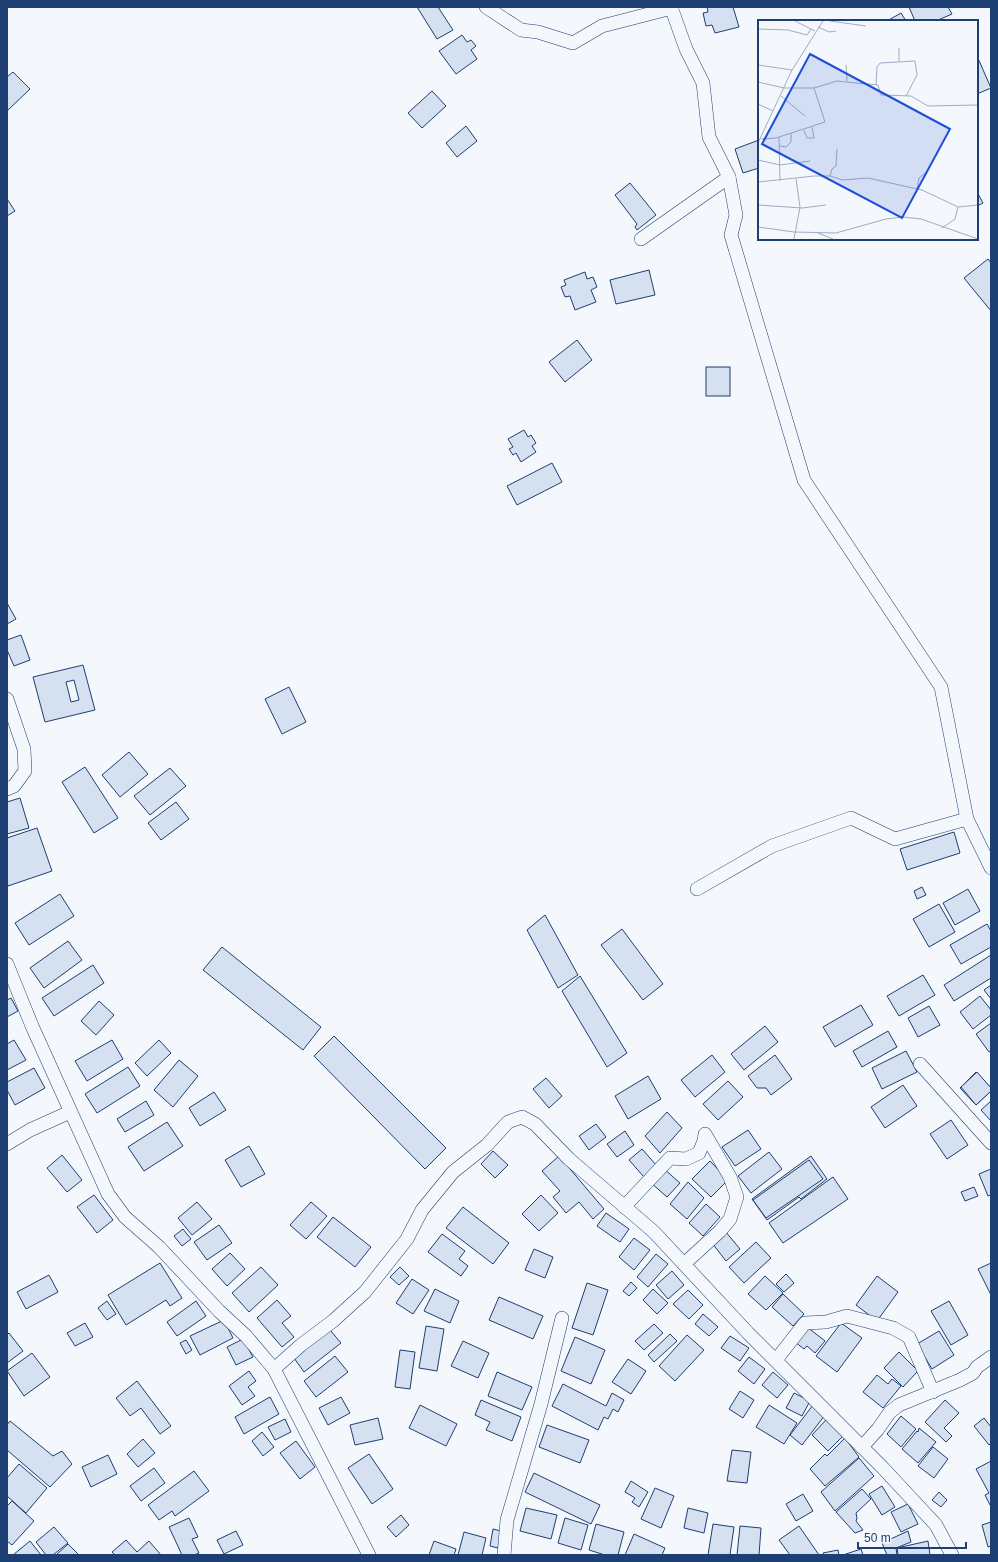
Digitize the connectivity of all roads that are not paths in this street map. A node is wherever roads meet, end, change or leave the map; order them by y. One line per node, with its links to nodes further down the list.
1 (486, 7): 2 (street)
2 (672, 7): 3 (street)
3 (728, 177): 4 (street); 7 (street)
4 (641, 238)
5 (7, 699): 6 (street)
6 (7, 789)
7 (967, 819): 8 (street); 9 (street)
8 (991, 868)
9 (697, 889)
10 (7, 964): 12 (street)
11 (920, 1064): 13 (street)
12 (70, 1112): 14 (street); 20 (street)
13 (991, 1143)
14 (7, 1144)
15 (624, 1206): 16 (street); 16 (street); 20 (street)
16 (684, 1264): 19 (street)
17 (562, 1318): 24 (street)
18 (991, 1357): 21 (street)
19 (776, 1360): 21 (street); 22 (street)
20 (274, 1369): 23 (street)
21 (933, 1392): 22 (street)
22 (862, 1447): 25 (street)
23 (369, 1555)
24 (504, 1555)
25 (952, 1555)

